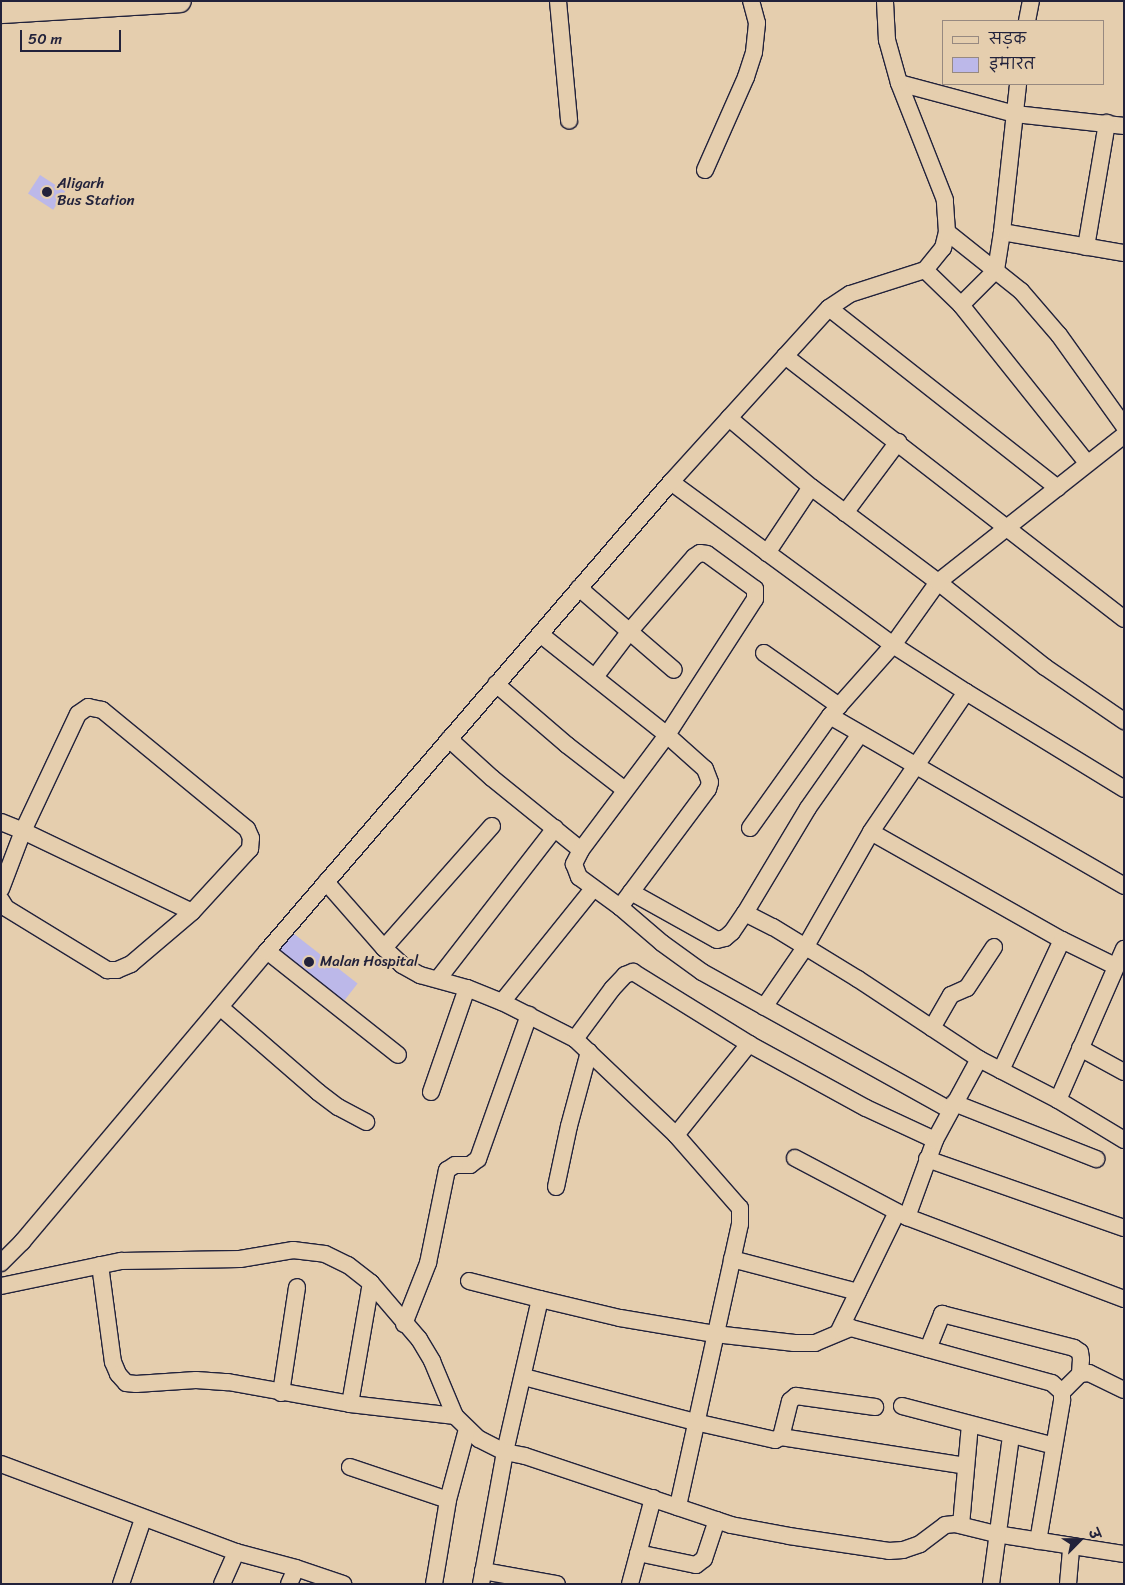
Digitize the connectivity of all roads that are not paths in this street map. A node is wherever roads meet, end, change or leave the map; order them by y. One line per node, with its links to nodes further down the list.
1 (180, 1): 6 (main road)
2 (558, 1): 11 (street)
3 (751, 1): 14 (street)
4 (885, 1): 8 (street)
5 (1031, 1): 7 (street)
6 (1, 12)
7 (1027, 20)
8 (899, 83): 10 (street); 15 (street)
9 (1018, 85): 10 (street)
10 (1015, 114): 12 (street); 16 (street)
11 (569, 120)
12 (1107, 123): 13 (street); 17 (street)
13 (1124, 126)
14 (705, 170)
15 (947, 232): 19 (street); 20 (street)
16 (1002, 232): 17 (street); 20 (street)
17 (1086, 248): 18 (street)
18 (1124, 253)
19 (925, 270): 21 (street); 22 (street)
20 (996, 270): 21 (street); 25 (street)
21 (961, 305): 28 (street)
22 (829, 308): 23 (street); 31 (street)
23 (786, 356): 24 (street); 27 (street)
24 (729, 418): 29 (street); 30 (street)
25 (1124, 426)
26 (1124, 435): 28 (street)
27 (898, 442): 32 (street); 33 (street)
28 (1087, 463): 31 (street)
29 (671, 482): 34 (street); 36 (street)
30 (811, 487): 32 (street); 34 (street)
31 (1058, 488): 33 (street)
32 (845, 513): 35 (street)
33 (1008, 528): 35 (street); 37 (street)
34 (767, 553): 40 (street)
35 (938, 582): 40 (street); 47 (street)
36 (579, 588): 38 (street); 39 (street)
37 (1124, 619)
38 (630, 631): 42 (street); 43 (street); 48 (street)
39 (540, 634): 43 (street); 44 (street)
40 (894, 644): 45 (street); 46 (street)
41 (764, 653): 46 (street)
42 (674, 670)
43 (595, 677): 48 (street)
44 (496, 684): 50 (street); 53 (street)
45 (966, 692): 51 (street); 52 (street)
46 (834, 711): 49 (street); 57 (street)
47 (1124, 721)
48 (666, 734): 53 (street); 65 (street)
49 (860, 734): 51 (street); 69 (street)
50 (449, 739): 56 (street); 61 (street)
51 (915, 764): 59 (street); 62 (street)
52 (1124, 789)
53 (625, 790): 60 (street)
54 (1, 822): 58 (street)
55 (492, 826): 73 (street)
56 (555, 828): 60 (street); 77 (street)
57 (750, 828)
58 (22, 831): 63 (street); 68 (street); 68 (street)
59 (871, 832): 70 (street); 71 (street)
60 (581, 850): 64 (street)
61 (326, 882): 73 (street); 75 (street)
62 (1124, 886)
63 (1, 889)
64 (594, 889): 67 (street); 79 (street)
65 (631, 892): 67 (street); 69 (street)
66 (1, 900): 68 (street)
67 (620, 907): 80 (street)
68 (192, 912)
69 (745, 913): 71 (street)
70 (1062, 940): 76 (street); 90 (street)
71 (806, 946): 80 (street); 83 (street)
72 (994, 947): 83 (street)
73 (384, 948): 77 (street)
74 (1124, 948): 76 (street)
75 (267, 951): 81 (street); 88 (street)
76 (1115, 966): 86 (street)
77 (438, 979): 78 (street)
78 (468, 988): 79 (street); 92 (street)
79 (502, 1002): 82 (street)
80 (764, 1006): 94 (street)
81 (220, 1007): 95 (street); 106 (street)
82 (530, 1015): 84 (street); 115 (street)
83 (932, 1028): 89 (street)
84 (576, 1039): 85 (street); 87 (street)
85 (749, 1044): 96 (street); 97 (street)
86 (1080, 1048): 91 (street); 93 (street)
87 (589, 1052): 96 (street); 102 (street)
88 (398, 1055)
89 (979, 1059): 90 (street); 94 (street)
90 (1001, 1070): 93 (street)
91 (1124, 1072)
92 (431, 1092)
93 (1058, 1100): 98 (street)
94 (952, 1106): 97 (street); 101 (street)
95 (366, 1122)
96 (676, 1135): 105 (street)
97 (935, 1140): 100 (street)
98 (1124, 1140)
99 (795, 1158): 103 (street)
100 (927, 1159): 103 (street); 104 (street)
101 (1096, 1159)
102 (556, 1187)
103 (902, 1214): 112 (street); 114 (street)
104 (1124, 1228)
105 (732, 1259): 112 (street); 117 (street)
106 (1, 1263)
107 (100, 1265): 109 (street); 110 (street); 123 (street)
108 (469, 1281): 113 (street)
109 (371, 1283): 115 (street); 124 (street)
110 (1, 1286)
111 (297, 1286): 123 (street)
112 (858, 1292): 116 (street)
113 (540, 1299): 117 (street); 120 (street)
114 (1124, 1299)
115 (404, 1324): 127 (street)
116 (839, 1331): 117 (street); 118 (street)
117 (715, 1334): 128 (street)
118 (928, 1349): 119 (street); 122 (street)
119 (1080, 1374): 121 (street); 122 (street)
120 (524, 1377): 128 (street); 134 (street)
121 (1124, 1390)
122 (1062, 1392): 133 (street)
123 (281, 1393): 124 (street)
124 (350, 1404): 127 (street)
125 (902, 1406): 129 (street)
126 (875, 1407): 132 (street)
127 (456, 1416): 130 (street)
128 (695, 1422): 132 (street); 140 (street)
129 (970, 1424): 131 (street); 136 (street)
130 (467, 1429): 134 (street); 139 (street)
131 (1011, 1436): 133 (street); 144 (street)
132 (781, 1437): 136 (street)
133 (1054, 1446): 145 (street)
134 (505, 1452): 138 (street); 151 (street)
135 (1, 1464): 141 (street)
136 (966, 1466): 143 (street)
137 (350, 1467): 139 (street)
138 (653, 1498): 140 (street); 148 (street)
139 (448, 1500): 156 (street)
140 (678, 1507): 142 (street)
141 (143, 1518): 147 (street); 152 (street)
142 (717, 1520): 143 (street); 148 (street)
143 (961, 1525): 144 (street)
144 (996, 1534): 145 (street); 159 (street)
145 (1038, 1541): 146 (street)
146 (1071, 1547): 149 (street); 160 (street)
147 (236, 1552): 150 (street); 153 (street)
148 (638, 1553): 158 (street)
149 (1124, 1554)
150 (296, 1568): 154 (street); 155 (street)
151 (482, 1578): 157 (street)
152 (121, 1584)
153 (222, 1584)
154 (290, 1584)
155 (343, 1584)
156 (434, 1584)
157 (557, 1584)
158 (630, 1584)
159 (991, 1584)
160 (1068, 1584)

